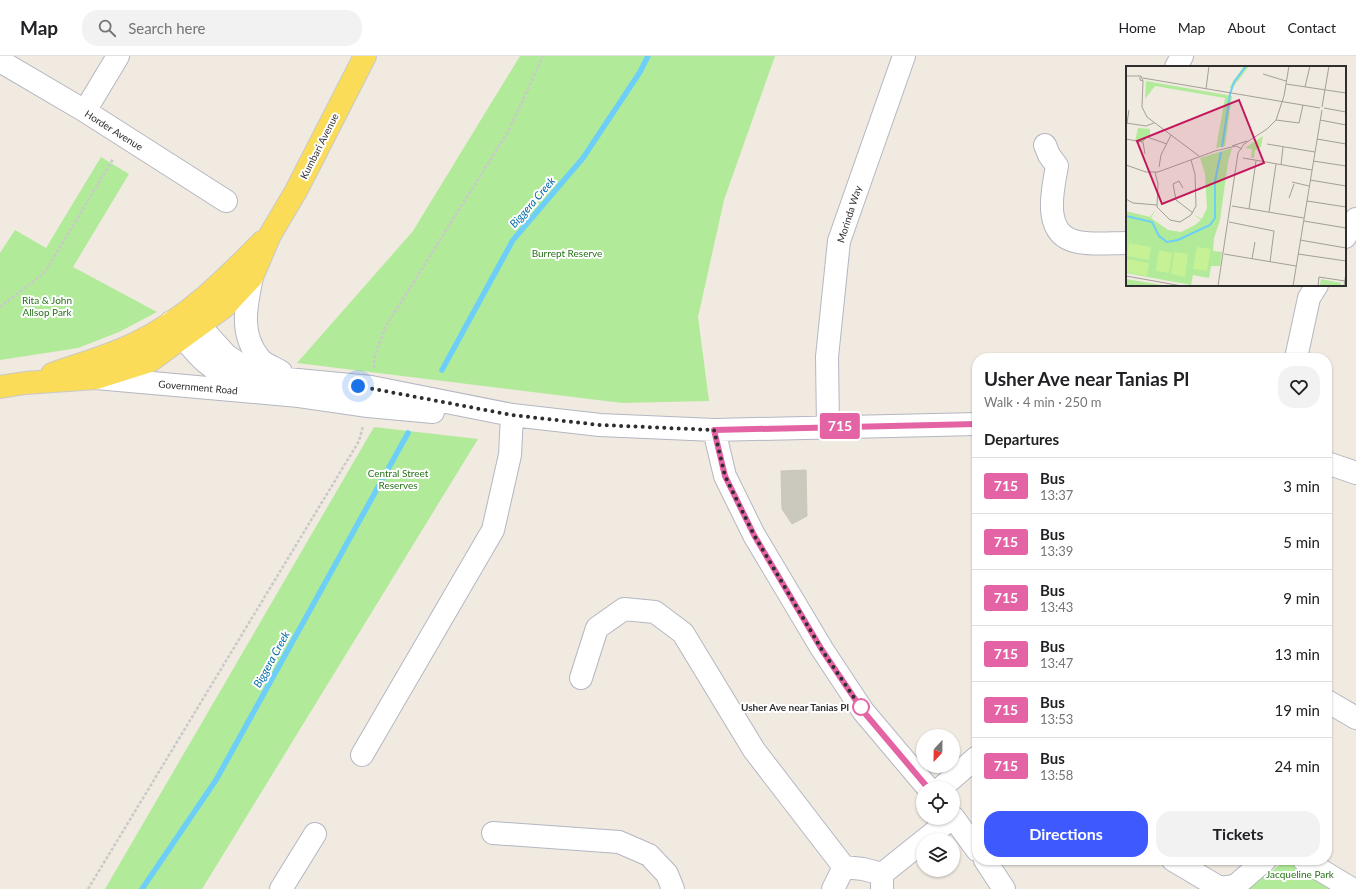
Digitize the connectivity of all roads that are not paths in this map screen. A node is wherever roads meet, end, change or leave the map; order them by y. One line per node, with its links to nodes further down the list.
1 (118, 56): 7 (street)
2 (365, 56): 11 (main road, Kumbari Avenue)
3 (904, 56): 24 (street, Morinda Way)
4 (1182, 56): 6 (street)
5 (0, 61): 7 (street, Horder Avenue)
6 (1177, 66)
7 (85, 111): 9 (street, Horder Avenue)
8 (1045, 145): 13 (street)
9 (226, 201)
10 (1356, 219): 12 (street)
11 (270, 235): 14 (main road, Kumbari Avenue); 16 (main road, Kumbari Avenue)
12 (1346, 235)
13 (1126, 243)
14 (252, 278): 16 (main road, Kumbari Avenue); 21 (street, Government Road)
15 (1315, 286): 17 (street)
16 (185, 324): 18 (main road, Government Road); 19 (main road, Government Road); 21 (street, Government Road)
17 (1297, 353)
18 (96, 378): 19 (main road, Government Road); 21 (street, Government Road)
19 (25, 383): 20 (main road, Government Road)
20 (0, 387)
21 (301, 388): 22 (street, Government Road)
22 (512, 415): 25 (street, Government Road); 31 (street)
23 (972, 424): 24 (street, Government Road)
24 (828, 426): 25 (street, Government Road)
25 (714, 430): 33 (street)
26 (1332, 465): 27 (street)
27 (1356, 473)
28 (581, 678): 44 (street)
29 (1332, 704): 30 (street)
30 (1356, 718)
31 (362, 755)
32 (972, 762): 34 (street)
33 (922, 781)
34 (949, 781)
35 (944, 825): 45 (street)
36 (957, 825): 39 (street)
37 (493, 833): 47 (street)
38 (315, 834): 46 (street)
39 (972, 844)
40 (988, 865): 49 (street)
41 (1181, 865): 42 (street)
42 (1259, 865)
43 (1312, 865): 50 (street)
44 (844, 866): 45 (street); 48 (street)
45 (882, 882)
46 (281, 889)
47 (673, 889)
48 (833, 889)
49 (1004, 889)
50 (1352, 889)

